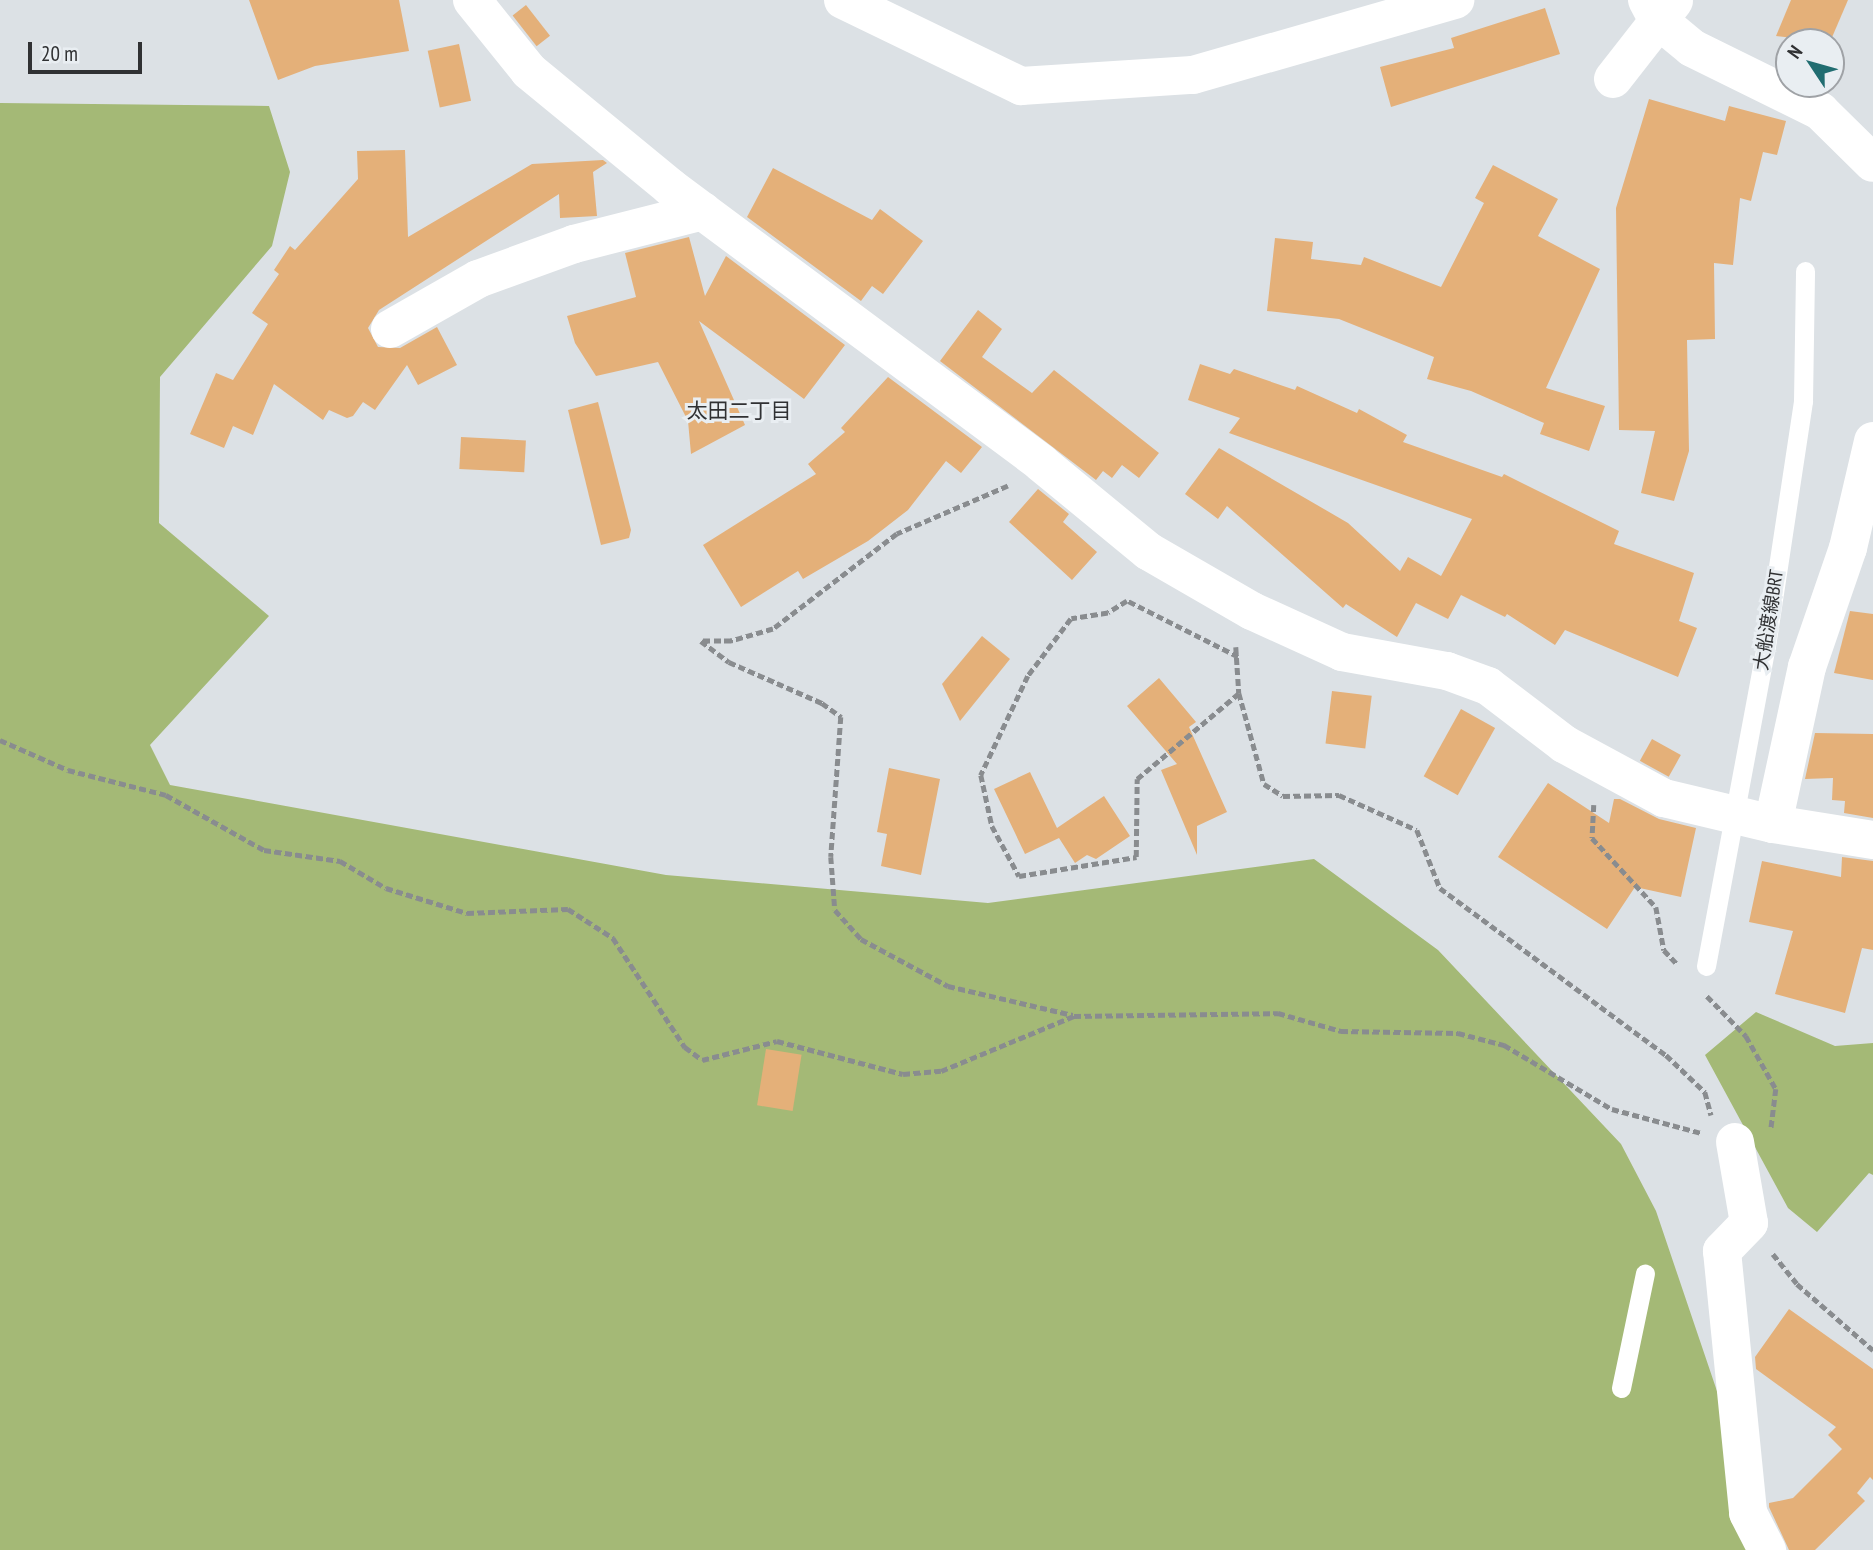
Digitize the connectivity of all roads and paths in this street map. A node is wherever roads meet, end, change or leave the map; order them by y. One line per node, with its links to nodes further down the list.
1 (472, 0): 7 (street)
2 (843, 0): 3 (street)
3 (1455, 0)
4 (1660, 6): 5 (street); 6 (street)
5 (1613, 79)
6 (1873, 163)
7 (702, 211): 9 (street); 11 (street)
8 (1805, 271): 17 (lane, 大船渡線BRT)
9 (390, 329)
10 (1873, 441): 12 (street)
11 (1041, 463): 13 (street); 21 (path)
12 (1861, 544): 18 (street)
13 (1252, 611): 14 (path); 17 (street)
14 (1238, 657): 15 (path); 15 (path)
15 (1240, 693): 22 (path)
16 (0, 740): 21 (path)
17 (1733, 815): 18 (street); 20 (lane, 大船渡線BRT)
18 (1773, 824): 19 (street)
19 (1873, 840)
20 (1706, 966)
21 (1074, 1016): 22 (path)
22 (1725, 1139): 23 (street)
23 (1749, 1223): 25 (path); 27 (street)
24 (1645, 1273): 26 (lane)
25 (1873, 1350)
26 (1621, 1388)
27 (1767, 1550)

